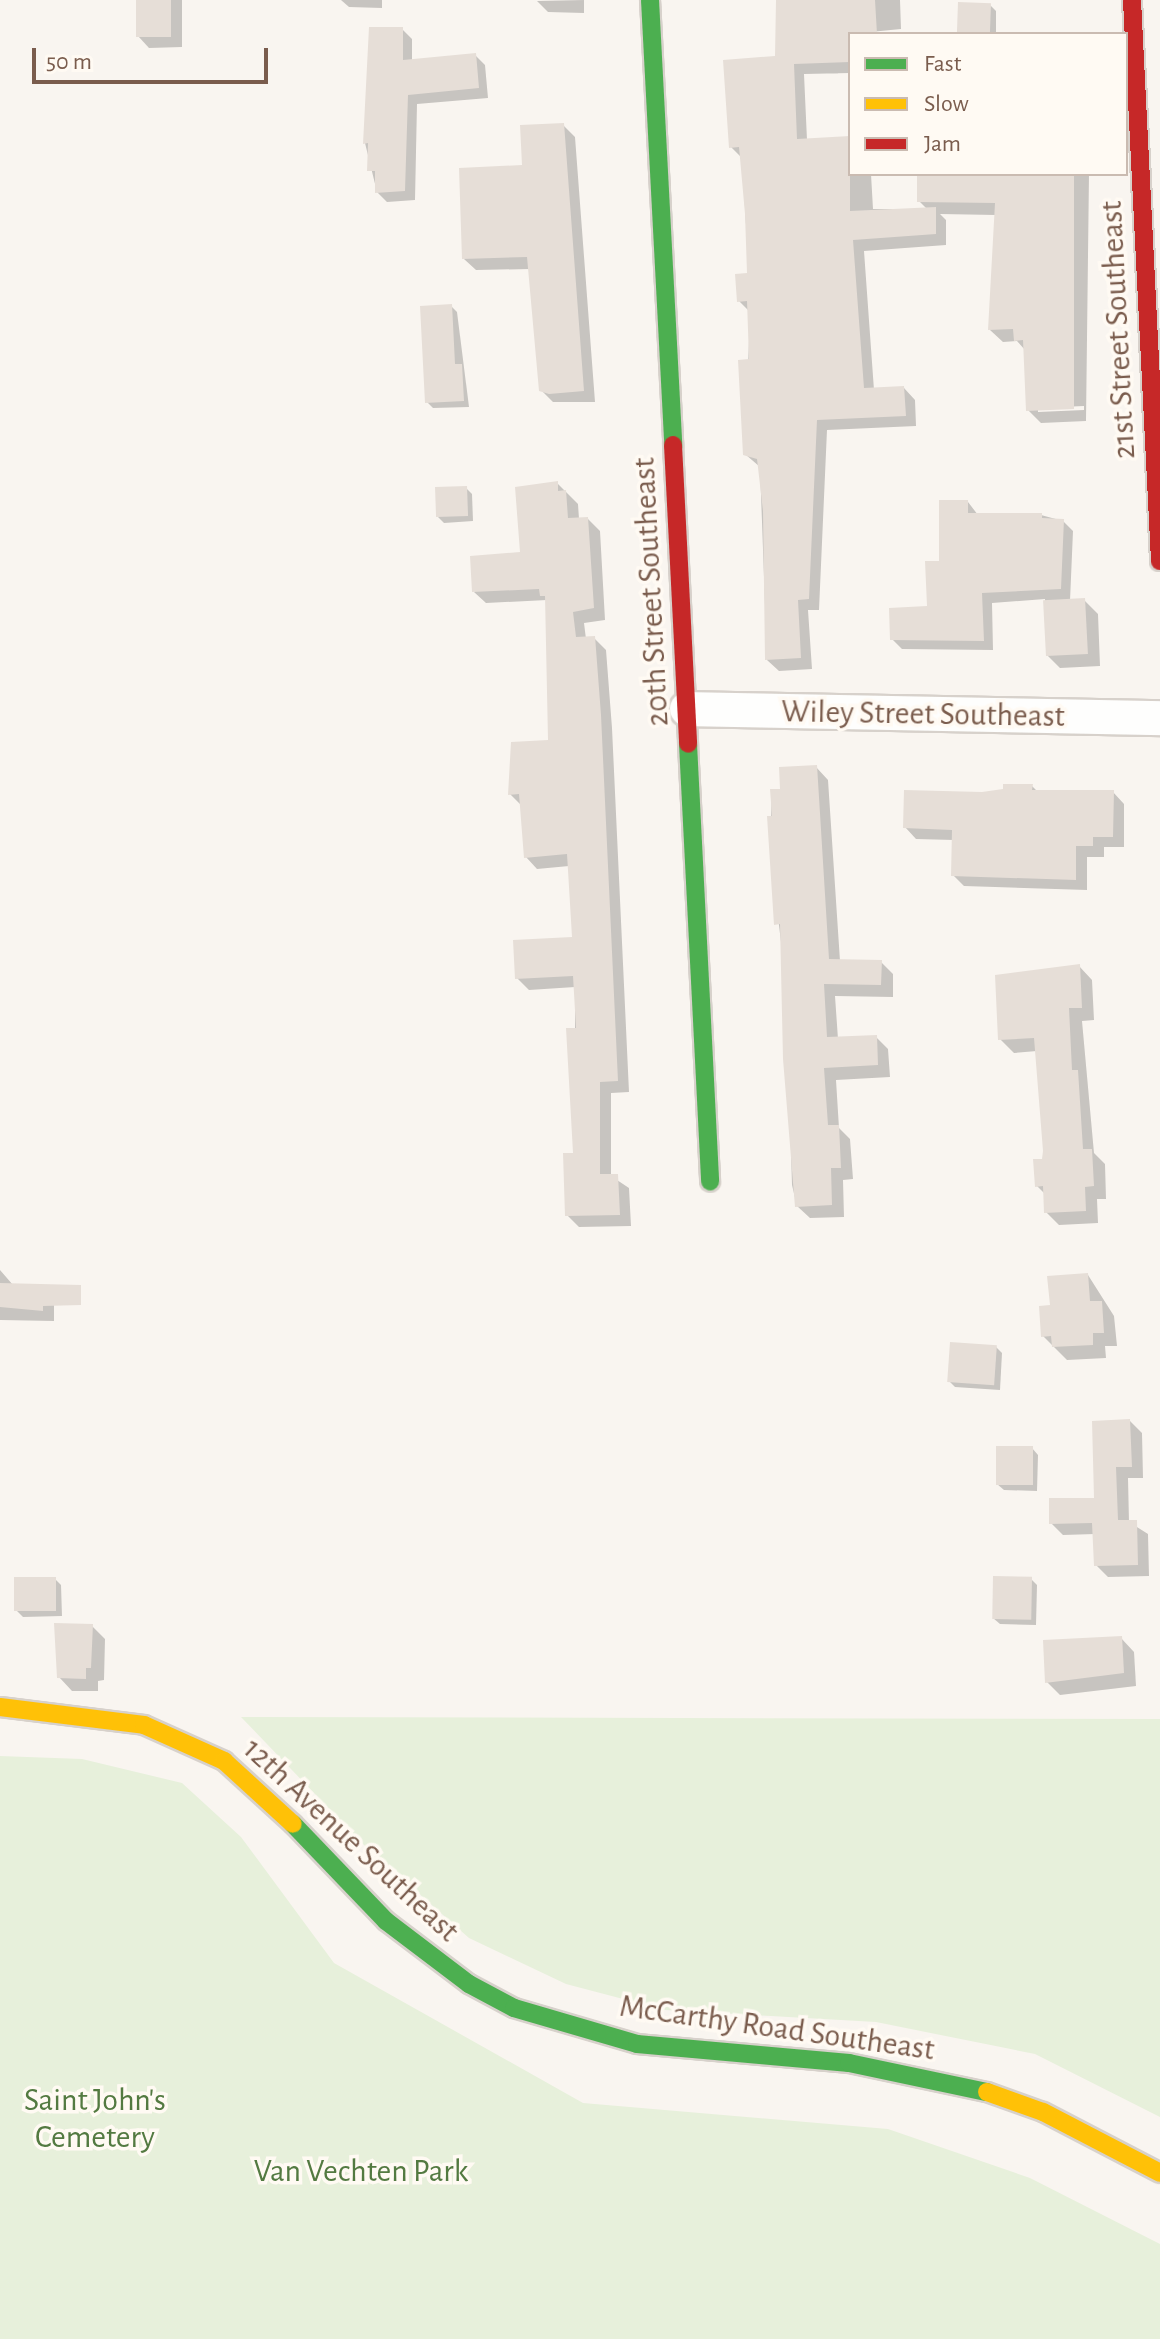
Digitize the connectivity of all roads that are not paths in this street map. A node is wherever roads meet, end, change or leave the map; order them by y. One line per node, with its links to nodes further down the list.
1 (650, 0): 4 (street, 20th Street Southeast)
2 (1132, 0): 3 (street, 21st Street Southeast)
3 (1160, 561)
4 (687, 709): 5 (street, Wiley Street Southeast); 6 (street, 20th Street Southeast)
5 (1160, 718)
6 (710, 1181)
7 (0, 1707): 8 (street, 12th Avenue Southeast)
8 (514, 2008): 9 (street, McCarthy Road Southeast)
9 (1160, 2173)

